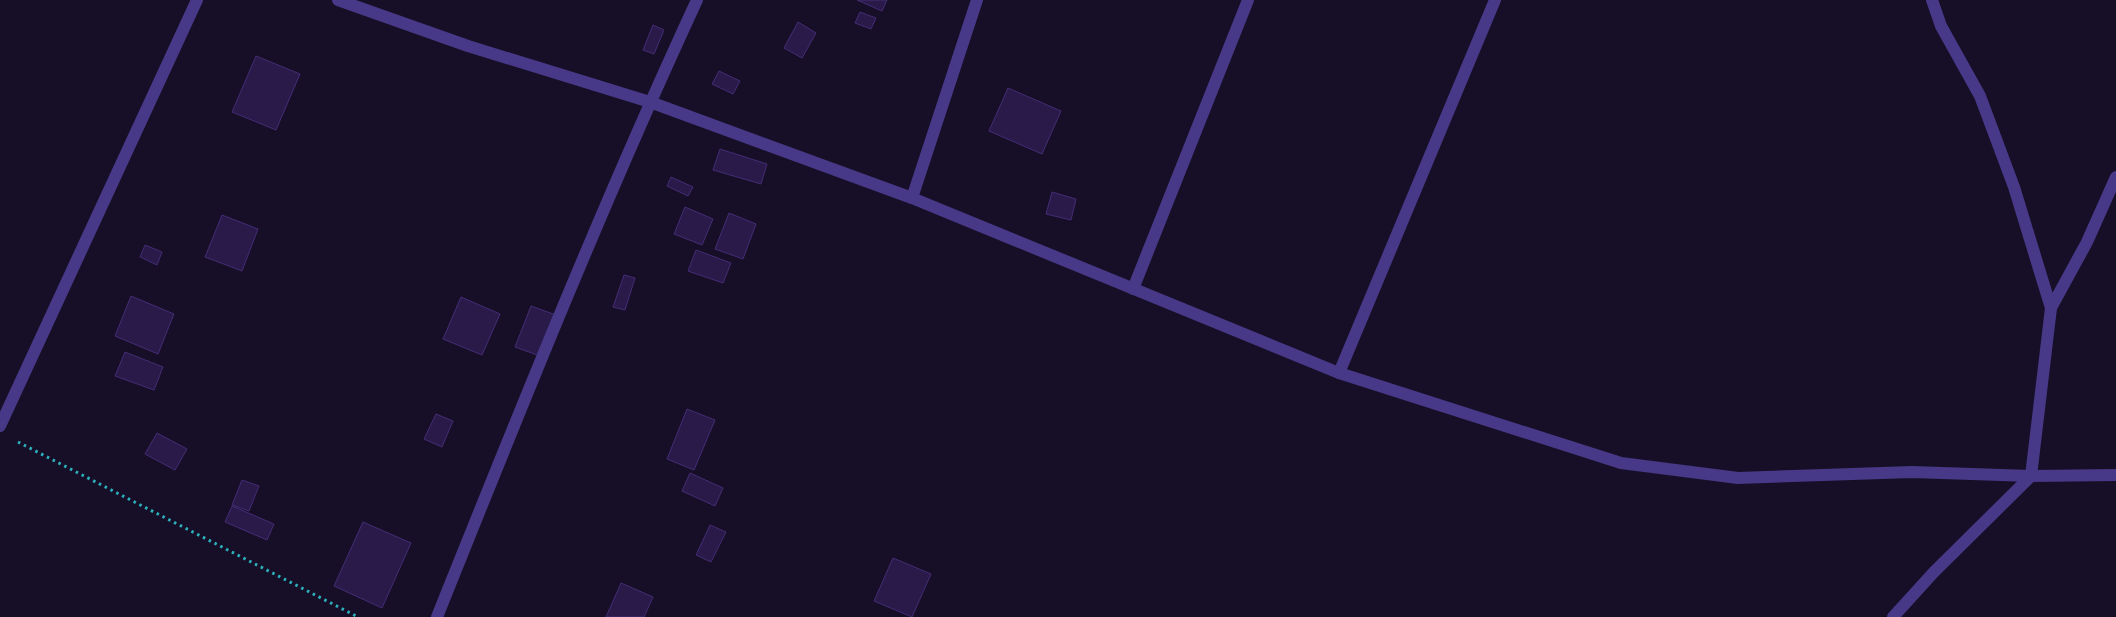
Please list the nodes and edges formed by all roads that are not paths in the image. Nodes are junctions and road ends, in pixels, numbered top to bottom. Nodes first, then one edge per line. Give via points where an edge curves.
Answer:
1 (197, 0) edge
2 (338, 0) edge
3 (697, 0) edge
4 (977, 0) edge
5 (1248, 0) edge
6 (1495, 0) edge
7 (1932, 0) edge
8 (650, 102) junction
9 (2116, 177) edge
10 (912, 198) junction
11 (1133, 289) junction
12 (2051, 308) junction
13 (1339, 372) junction
14 (0, 426) edge
15 (2116, 475) edge
16 (2031, 476) junction
17 (437, 617) edge
18 (1893, 617) edge

1 - 14 street
2 - 8 street via 468,46
3 - 8 street
4 - 10 street
5 - 11 street
6 - 13 street
7 - 12 street via 1941,26 1980,96 2014,187
8 - 10 street
8 - 17 street via 548,339
9 - 12 street via 2087,242
10 - 11 street
11 - 13 street
12 - 16 street
13 - 16 street via 1621,463 1738,478 1912,472
15 - 16 street
16 - 18 street

